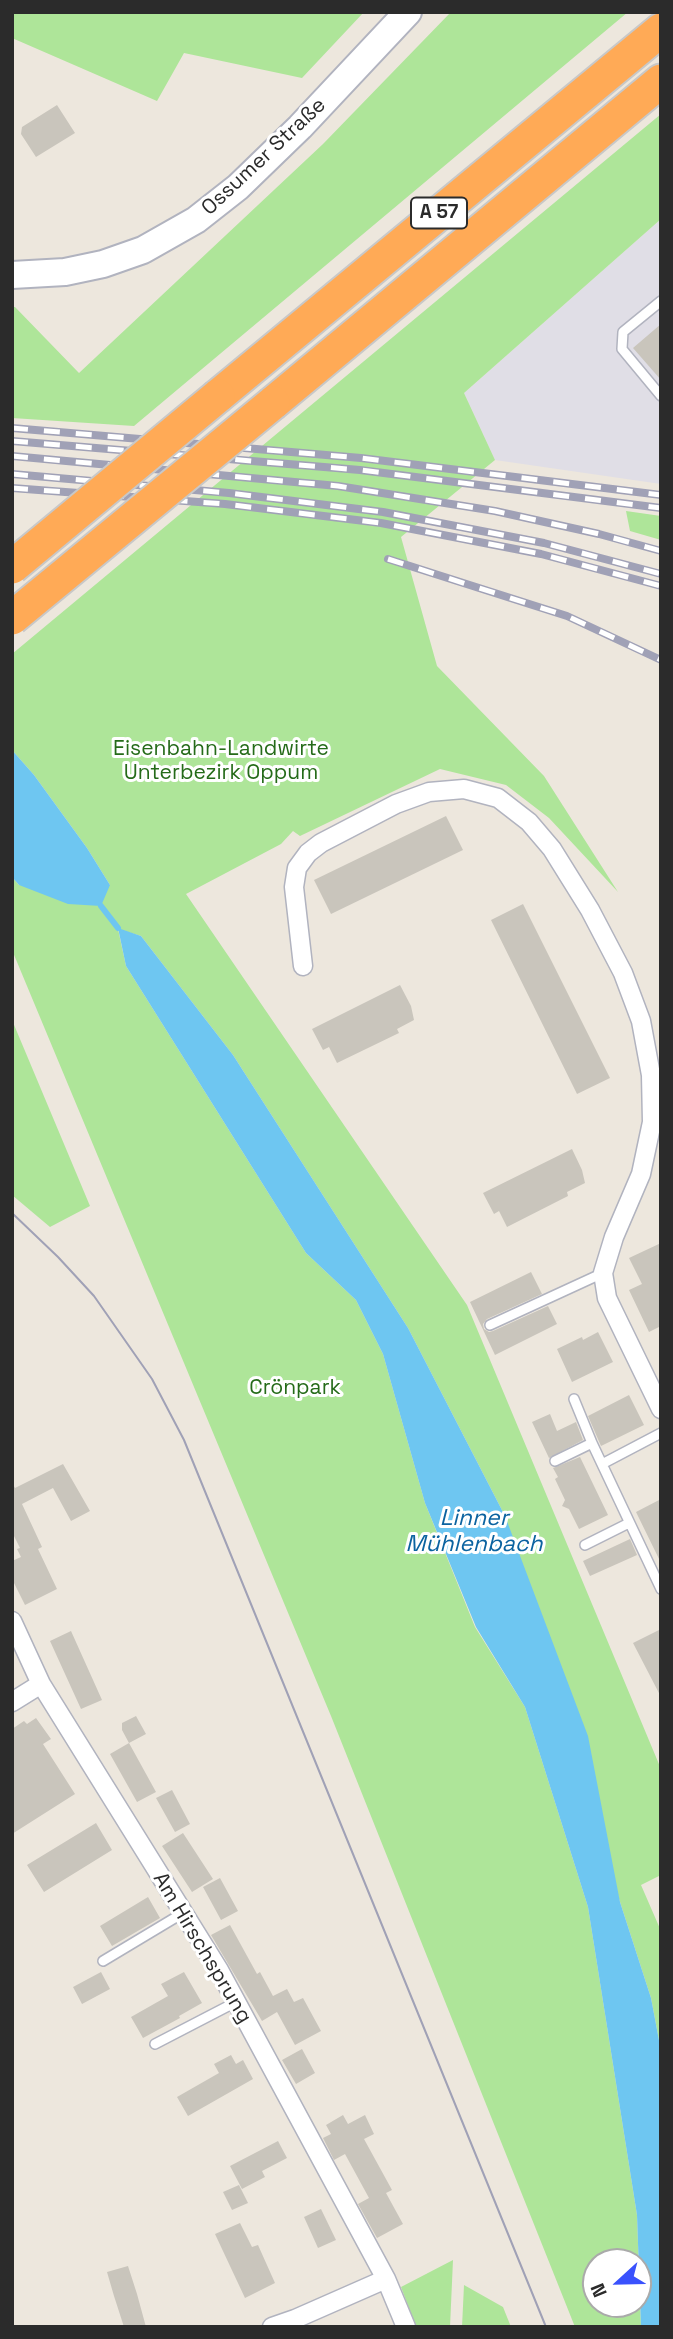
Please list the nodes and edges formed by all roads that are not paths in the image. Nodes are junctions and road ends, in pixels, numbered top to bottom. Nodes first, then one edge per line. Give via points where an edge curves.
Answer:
1 (408, 12) edge
2 (661, 30) edge
3 (661, 81) edge
4 (12, 275) edge
5 (661, 301) edge
6 (661, 396) edge
7 (12, 566) edge
8 (12, 618) edge
9 (303, 966) dead end
10 (603, 1272) junction
11 (490, 1325) dead end
12 (574, 1399) dead end
13 (661, 1409) edge
14 (661, 1433) edge
15 (592, 1443) junction
16 (555, 1461) dead end
17 (602, 1464) junction
18 (629, 1523) junction
19 (585, 1545) dead end
20 (661, 1589) edge
21 (13, 1627) edge
22 (41, 1684) junction
23 (12, 1702) edge
24 (183, 1913) junction
25 (103, 1961) dead end
26 (236, 2002) junction
27 (155, 2044) dead end
28 (386, 2279) junction
29 (272, 2327) edge
30 (406, 2327) edge

1 - 4 main road, Ossumer Straße via 300,127 196,220 143,250 103,264
2 - 7 highway, A 57, bridge
3 - 8 highway, A 57, bridge
5 - 6 lane via 623,332 622,349
9 - 10 street via 294,887 297,868 321,843 429,792 464,789 498,798 529,822 552,849 590,910 623,973 641,1021 651,1075 652,1122 641,1174
10 - 11 lane
10 - 13 street via 607,1298
12 - 15 lane
14 - 17 lane
15 - 16 lane
15 - 17 lane
17 - 18 lane
18 - 19 lane
18 - 20 lane
21 - 22 street, Am Hirschsprung
22 - 23 street
22 - 24 street, Am Hirschsprung
24 - 25 lane
24 - 26 street, Am Hirschsprung
26 - 27 lane
26 - 28 street, Am Hirschsprung
28 - 29 street
28 - 30 street, Am Hirschsprung

